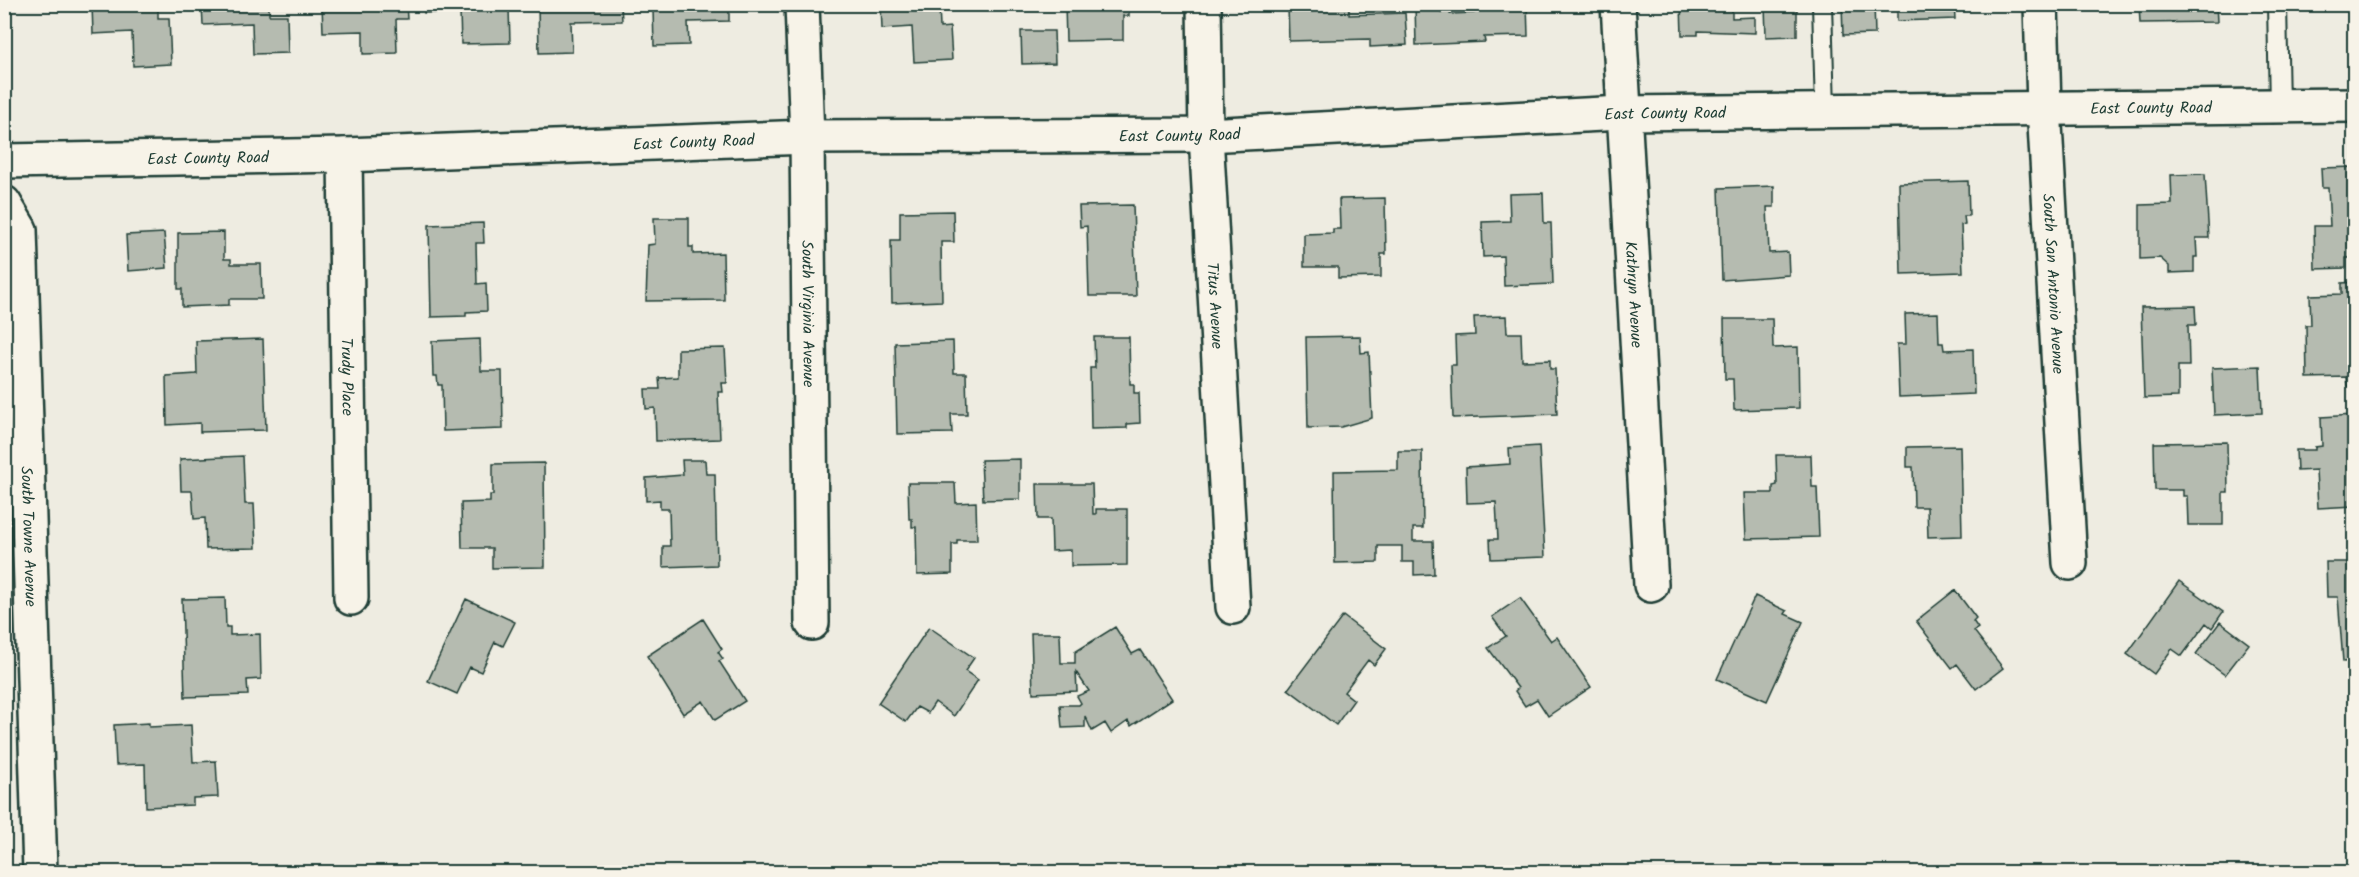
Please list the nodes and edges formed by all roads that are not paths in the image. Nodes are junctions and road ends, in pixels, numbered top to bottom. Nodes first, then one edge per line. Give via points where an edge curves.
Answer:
1 (802, 4) edge
2 (1204, 4) edge
3 (1618, 4) edge
4 (1822, 4) edge
5 (2041, 4) edge
6 (2277, 4) edge
7 (2355, 105) edge
8 (2279, 106) junction
9 (2044, 107) junction
10 (1825, 110) junction
11 (1622, 113) junction
12 (1206, 135) junction
13 (807, 137) junction
14 (345, 155) junction
15 (4, 161) edge
16 (4, 203) edge
17 (2070, 563) dead end
18 (1651, 585) dead end
19 (351, 598) dead end
20 (1233, 607) dead end
21 (812, 623) dead end
22 (40, 873) edge

1 - 13 street, South Virginia Avenue
2 - 12 street, Titus Avenue
3 - 11 street, Kathryn Avenue
4 - 10 lane
5 - 9 street, South San Antonio Avenue
6 - 8 lane
7 - 8 street, East County Road
8 - 9 street, East County Road
9 - 10 street, East County Road
9 - 17 street, South San Antonio Avenue
10 - 11 street, East County Road
11 - 12 street, East County Road
11 - 18 street, Kathryn Avenue
12 - 13 street, East County Road
12 - 20 street, Titus Avenue
13 - 14 street, East County Road
13 - 21 street, South Virginia Avenue
14 - 15 street, East County Road
14 - 19 street, Trudy Place
16 - 22 street, South Towne Avenue via 20,230

